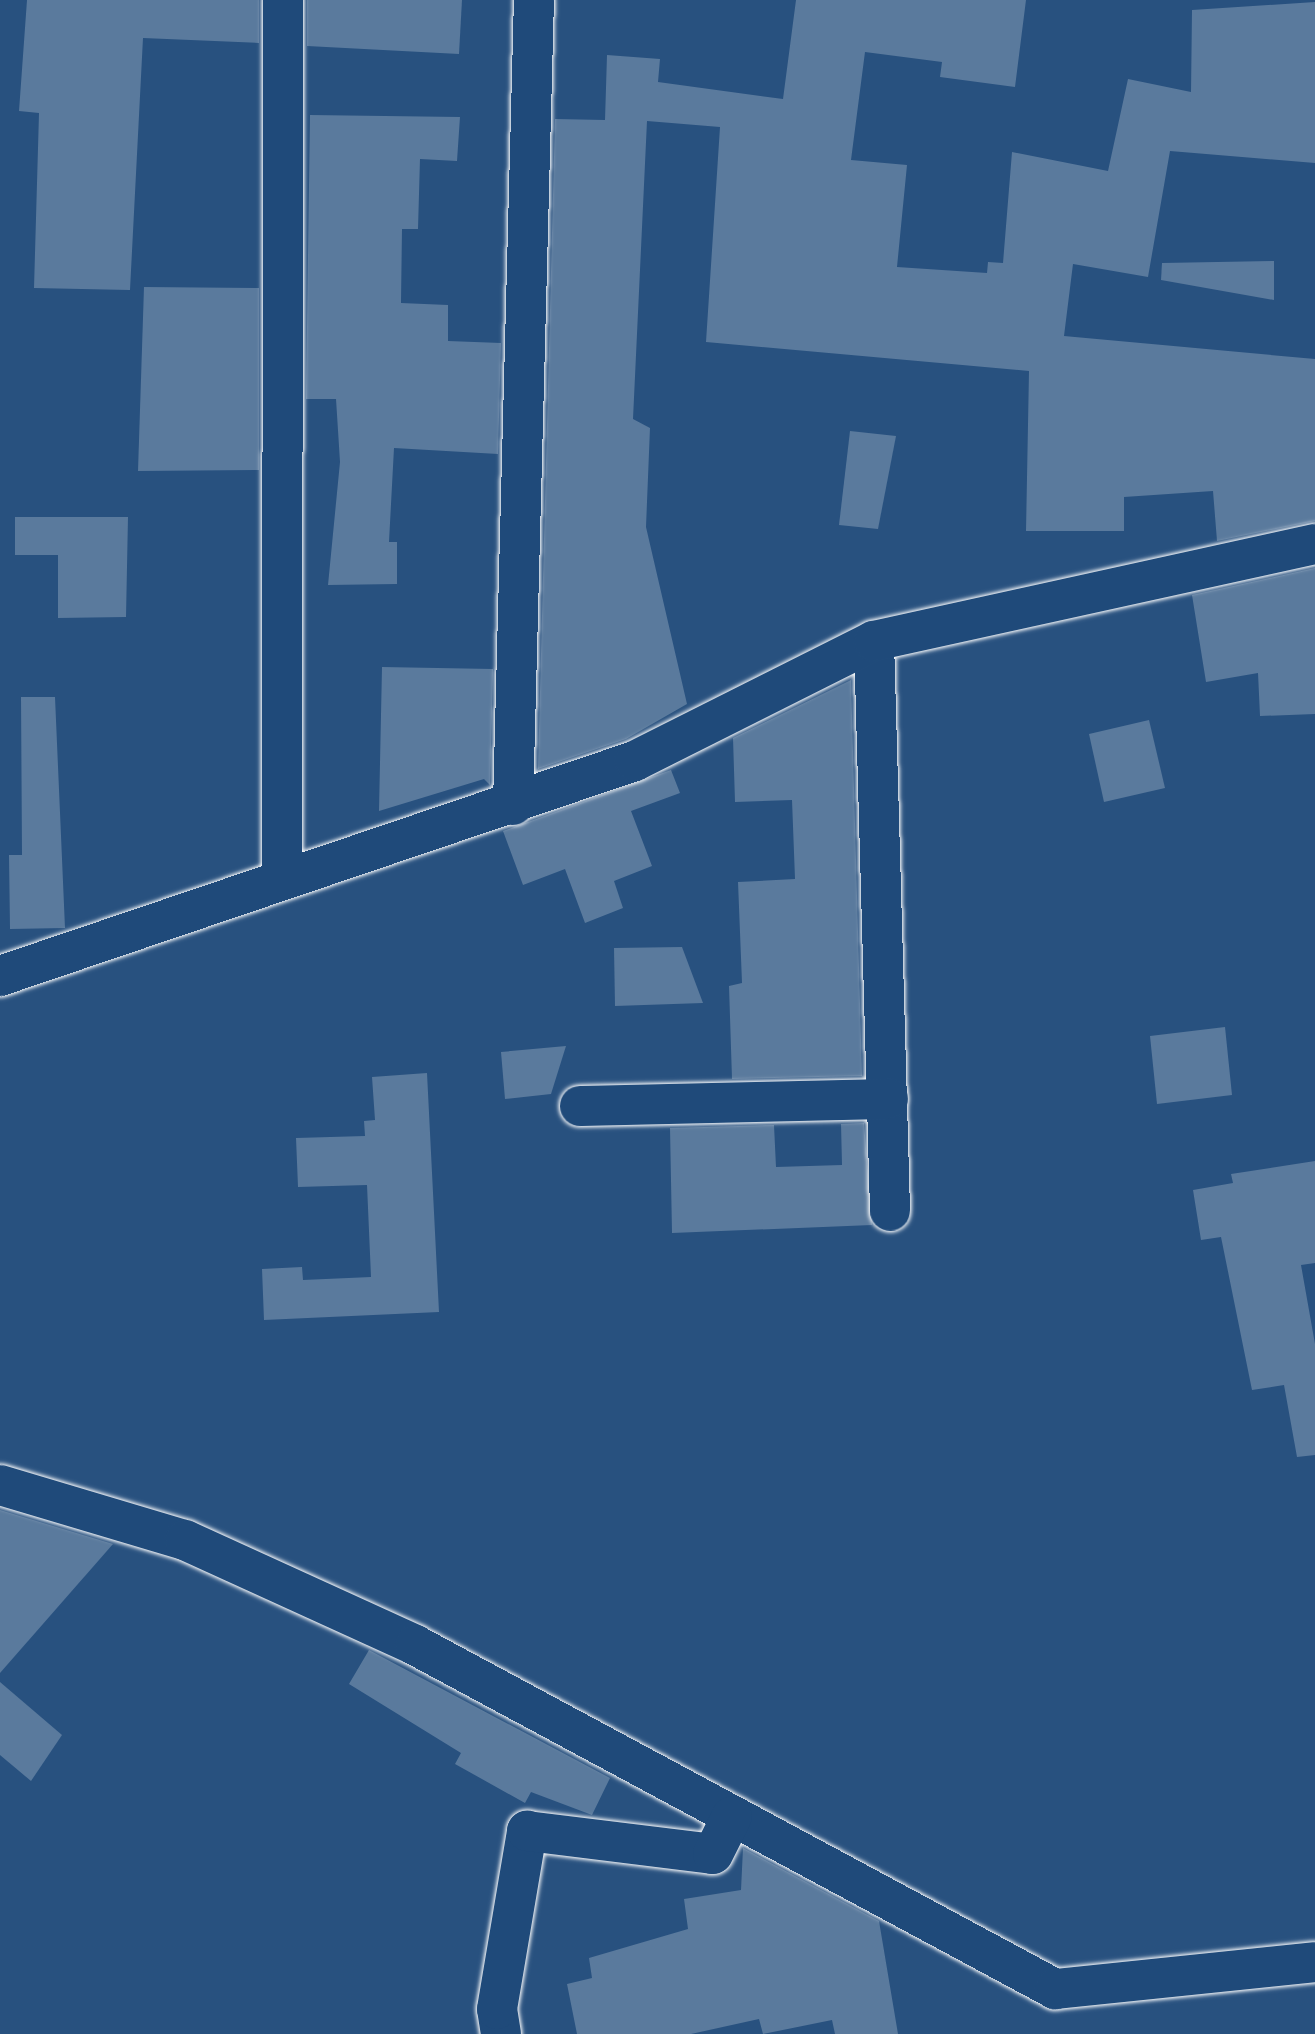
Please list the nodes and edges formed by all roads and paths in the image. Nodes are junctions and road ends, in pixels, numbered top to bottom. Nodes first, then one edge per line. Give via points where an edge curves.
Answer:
1 (283, 0) edge
2 (534, 0) edge
3 (1315, 544) edge
4 (874, 641) junction
5 (514, 804) junction
6 (282, 878) junction
7 (0, 976) edge
8 (888, 1099) junction
9 (580, 1106) dead end
10 (890, 1211) dead end
11 (0, 1485) edge
12 (732, 1816) junction
13 (1315, 1962) edge
14 (501, 2034) edge

1 - 6 street
2 - 5 street
3 - 4 street
4 - 5 street via 636,760
4 - 8 street
5 - 6 street
6 - 7 street
8 - 9 street
8 - 10 street
11 - 12 street via 184,1540 415,1646
12 - 13 street via 1056,1989
12 - 14 street via 714,1854 527,1831 497,2009

